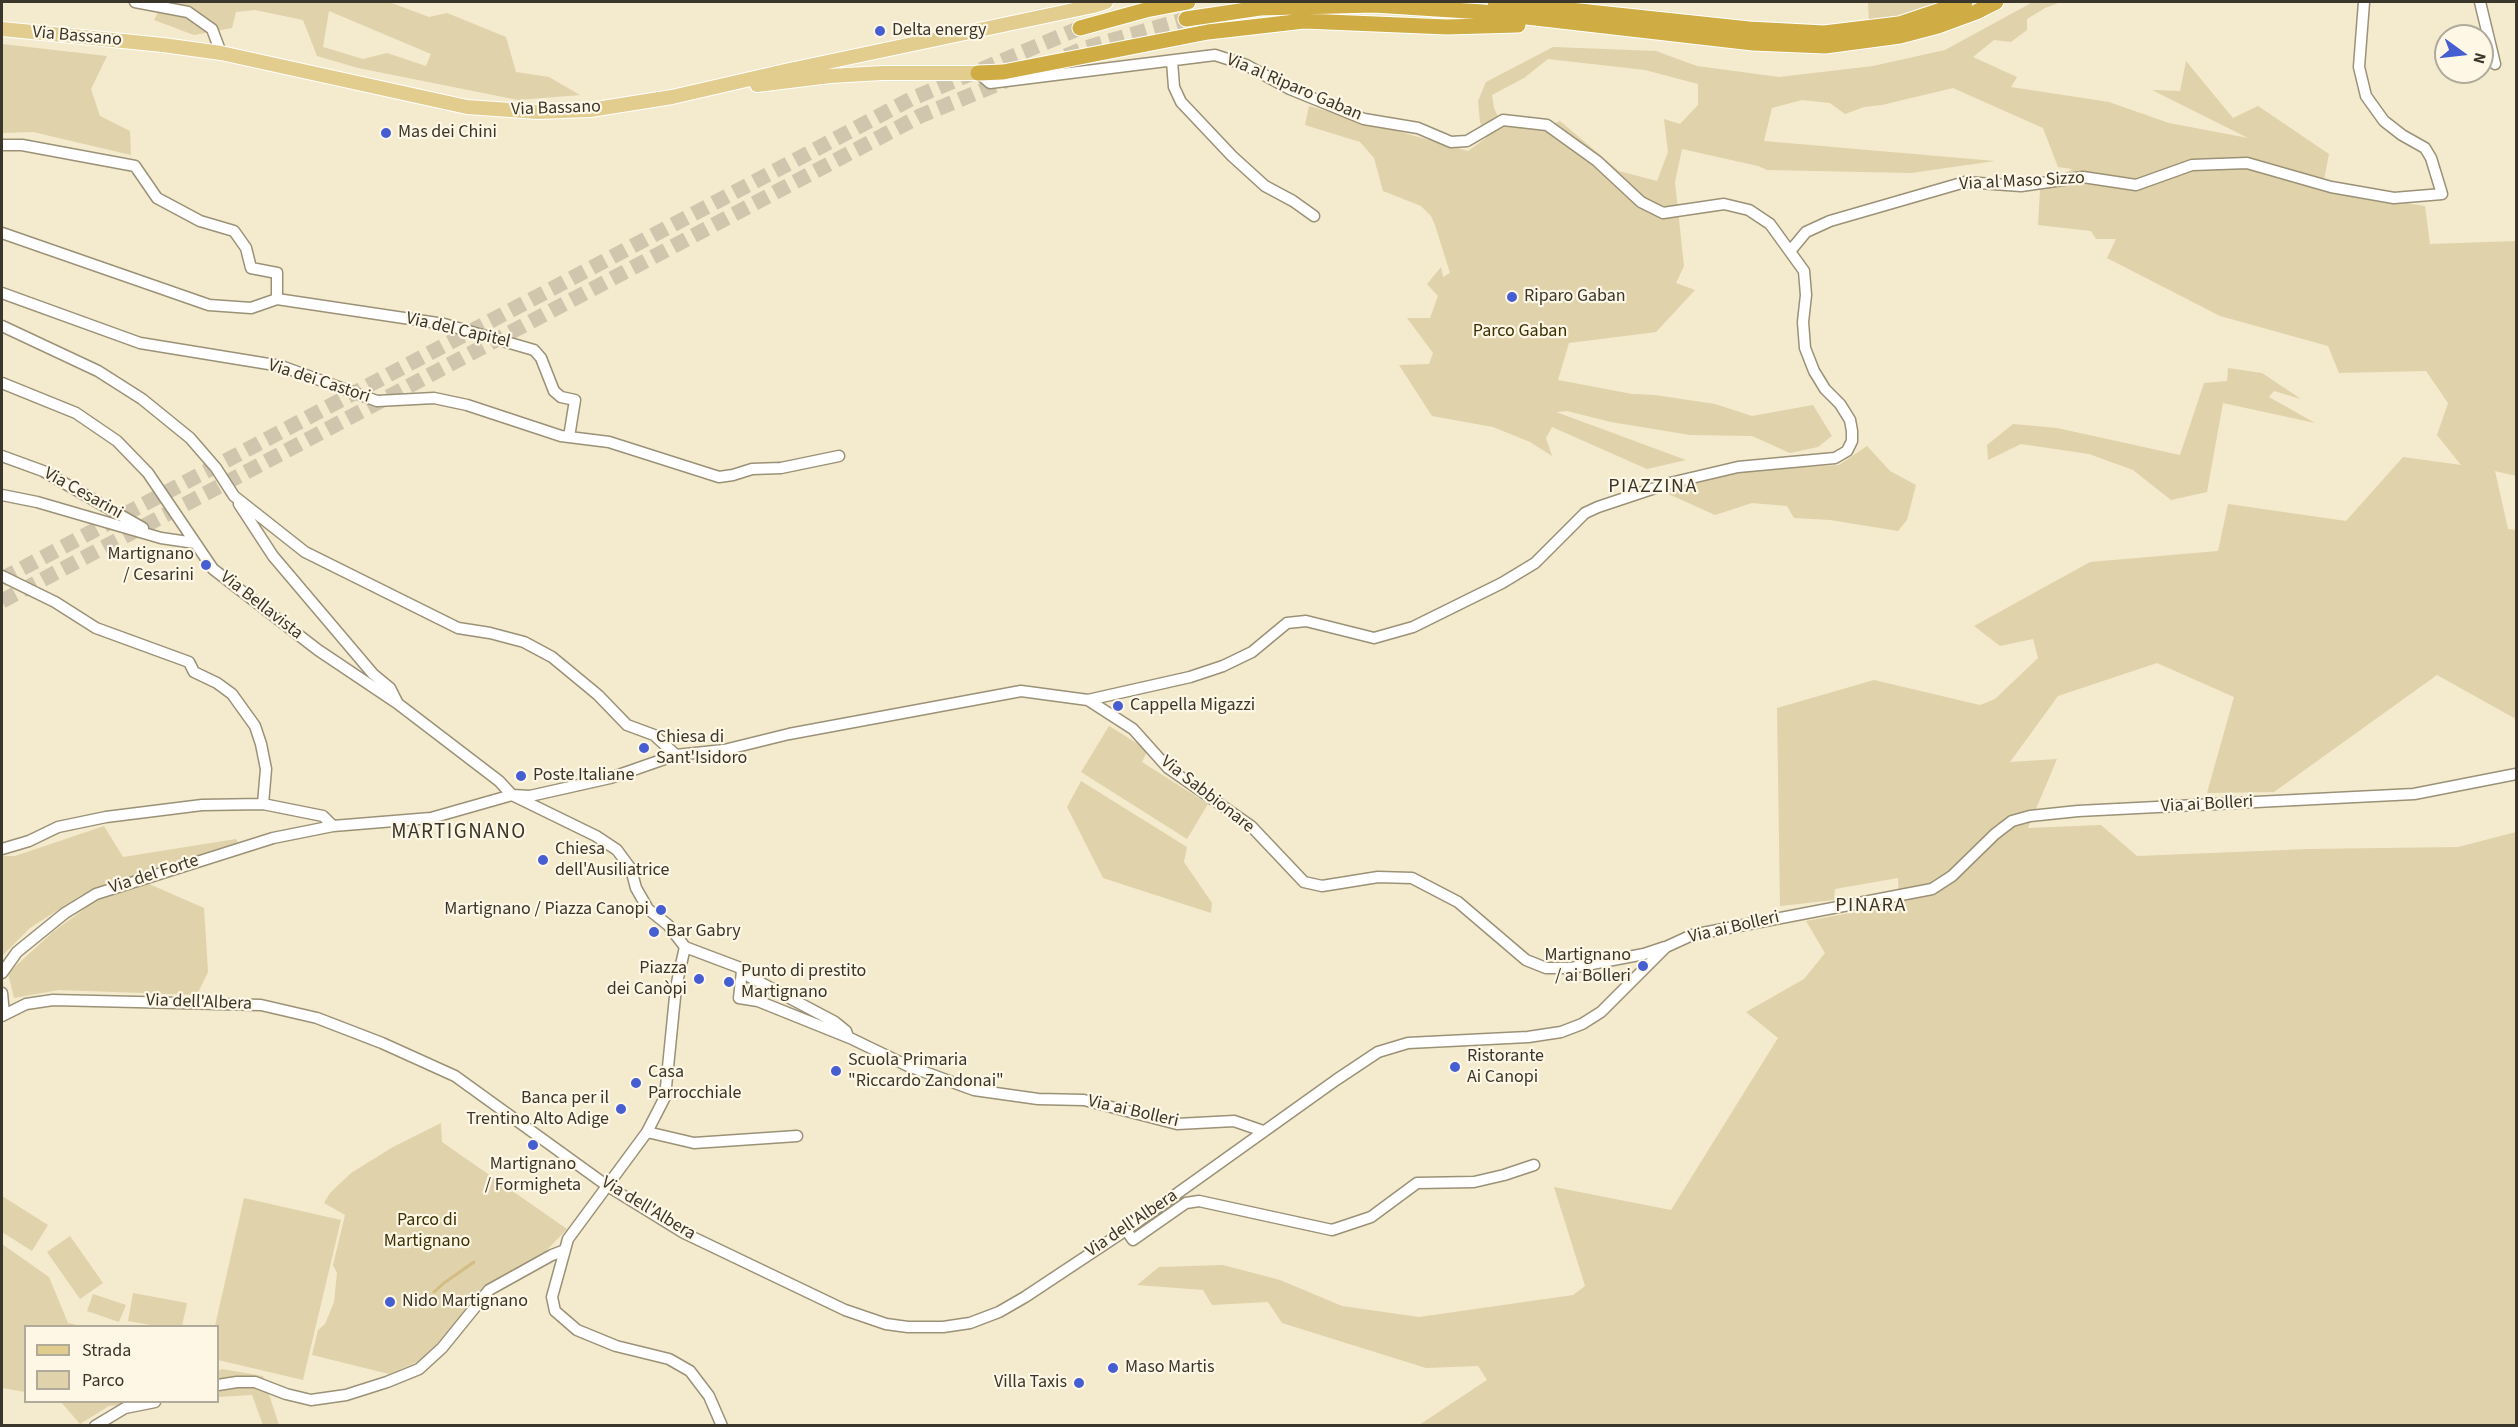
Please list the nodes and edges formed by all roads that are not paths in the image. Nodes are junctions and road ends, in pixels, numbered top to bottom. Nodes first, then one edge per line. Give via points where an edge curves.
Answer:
1 (135, 2) edge
2 (1106, 2) edge
3 (1188, 2) edge
4 (1495, 2) edge
5 (1965, 2) edge
6 (1996, 2) edge
7 (2364, 2) edge
8 (2480, 2) edge
9 (1186, 19) tunnel mouth
10 (1578, 23) junction
11 (1080, 28) tunnel mouth
12 (2, 29) edge
13 (221, 53) junction
14 (1172, 61) junction
15 (2495, 64) dead end
16 (978, 73) junction
17 (672, 97) junction
18 (2, 145) edge
19 (1314, 216) dead end
20 (2, 232) edge
21 (1791, 250) junction
22 (2, 293) edge
23 (277, 298) junction
24 (2, 326) edge
25 (2, 382) edge
26 (569, 437) junction
27 (2, 456) edge
28 (839, 456) dead end
29 (2, 495) edge
30 (234, 496) junction
31 (161, 538) junction
32 (195, 543) junction
33 (2, 576) edge
34 (1088, 700) junction
35 (397, 703) junction
36 (676, 755) junction
37 (2517, 774) edge
38 (512, 795) junction
39 (263, 804) junction
40 (333, 826) junction
41 (2, 849) edge
42 (685, 947) junction
43 (1666, 947) junction
44 (742, 971) junction
45 (2, 973) edge
46 (2, 993) edge
47 (3, 1015) edge
48 (848, 1037) junction
49 (1263, 1131) junction
50 (647, 1132) junction
51 (797, 1136) dead end
52 (1534, 1165) dead end
53 (606, 1185) junction
54 (1126, 1230) junction
55 (565, 1250) junction
56 (219, 1385) edge
57 (146, 1403) edge
58 (95, 1425) edge
59 (722, 1425) edge

1 - 13 street via 188,12 212,29
2 - 17 main road, Via Bassano
3 - 11 highway
4 - 5 highway via 1749,29 1824,33 1899,24
6 - 10 highway via 1938,26 1900,36 1825,46 1753,43
7 - 21 street, Via al Maso Sizzo via 2360,67 2366,96 2384,121 2425,148 2442,194 2394,198 2331,187 2247,163 2192,165 2136,184 2083,177 2021,186 1965,182 1830,221 1806,232
8 - 15 street
9 - 10 highway via 1260,8 1352,5 1483,12
10 - 16 highway via 1447,27 1304,21 1208,32 1003,72
12 - 13 main road, Via Bassano
13 - 17 main road, Via Bassano via 491,109 590,110
14 - 16 street, Via al Riparo Gaban via 990,83
14 - 19 street via 1174,87 1181,102 1265,186
14 - 21 street, Via al Riparo Gaban via 1215,55 1364,118 1418,128 1451,142 1467,141 1503,120 1547,125 1597,161 1641,202 1663,213 1724,204 1749,210 1770,224
16 - 17 main road via 830,76
18 - 23 street via 22,145 135,166 157,198 200,221 234,231 246,248 251,268 276,273
20 - 23 street, Via del Capitel via 209,305 251,308
21 - 34 street, Via al Riparo Gaban via 1804,271 1805,348 1825,389 1850,420 1852,441 1847,451 1834,458 1738,466 1598,507 1585,513 1535,563 1413,627 1374,638 1306,621 1287,623 1252,652 1223,666
22 - 26 street, Via dei Castori via 140,343 281,366 377,401 434,398 467,405
23 - 26 street, Via del Capitel via 444,324 534,350 554,391 575,400
24 - 30 street via 98,371 142,399 190,438
25 - 32 street, Via Bellavista via 76,413 117,441 148,473
26 - 28 street, Via dei Castori via 609,442 719,477
27 - 31 street, Via Cesarini via 43,471
29 - 31 street, Via Cesarini
30 - 35 street via 273,556 373,674 390,688
30 - 36 street via 305,552 350,575 458,628 524,642 552,657 627,725 654,735
31 - 32 street, Via Cesarini
32 - 35 street, Via Bellavista via 213,569 318,650
33 - 39 street via 96,628 189,662 194,672 232,694 255,726 261,744 266,769
34 - 36 street, Via Sabbionare via 1021,691 789,734 724,750
34 - 43 street, Via Sabbionare via 1133,729 1168,768 1251,826 1304,882 1322,886 1378,877 1412,878 1458,902 1526,960 1546,968 1571,968
35 - 38 street, Via Bellavista
36 - 38 street, Via Sabbionare via 610,778 530,796
37 - 43 street, Via ai Bolleri via 2414,794 2030,816 2012,821 1952,876 1932,889 1692,935
38 - 40 street, Via del Forte via 431,818
38 - 42 street, Via Bellavista via 617,850 631,869 648,909 668,925
39 - 40 street, Via del Forte via 323,816
39 - 41 street, Via del Forte via 202,805 106,817 58,827
40 - 45 street, Via del Forte via 273,838 96,894 65,913 17,952
42 - 44 street
42 - 50 street via 674,1005 666,1097
43 - 49 street, Via ai Bolleri via 1601,1012 1582,1024 1528,1037 1408,1044 1378,1052
44 - 48 street via 835,1022
44 - 48 street via 738,998 758,1001
46 - 47 street
47 - 53 street, Via dell'Albera via 26,1004 53,1000 261,1005 317,1018 382,1042 455,1076
48 - 49 street, Via ai Bolleri via 908,1066 989,1094 1084,1100 1177,1125 1234,1121
49 - 54 street, Via dell'Albera
50 - 51 street via 694,1143
50 - 53 street
52 - 54 street via 1474,1182 1417,1183 1371,1217 1332,1230 1199,1201 1186,1203 1132,1240
53 - 54 street, Via dell'Albera via 684,1233 845,1310 908,1327 970,1323 999,1312
53 - 55 street via 575,1228
55 - 56 street via 489,1290 442,1348 419,1369 387,1382 346,1395 311,1400 255,1382
55 - 59 street via 552,1297 555,1311 577,1330 594,1338 669,1359 690,1371 709,1396
57 - 58 street via 125,1408

